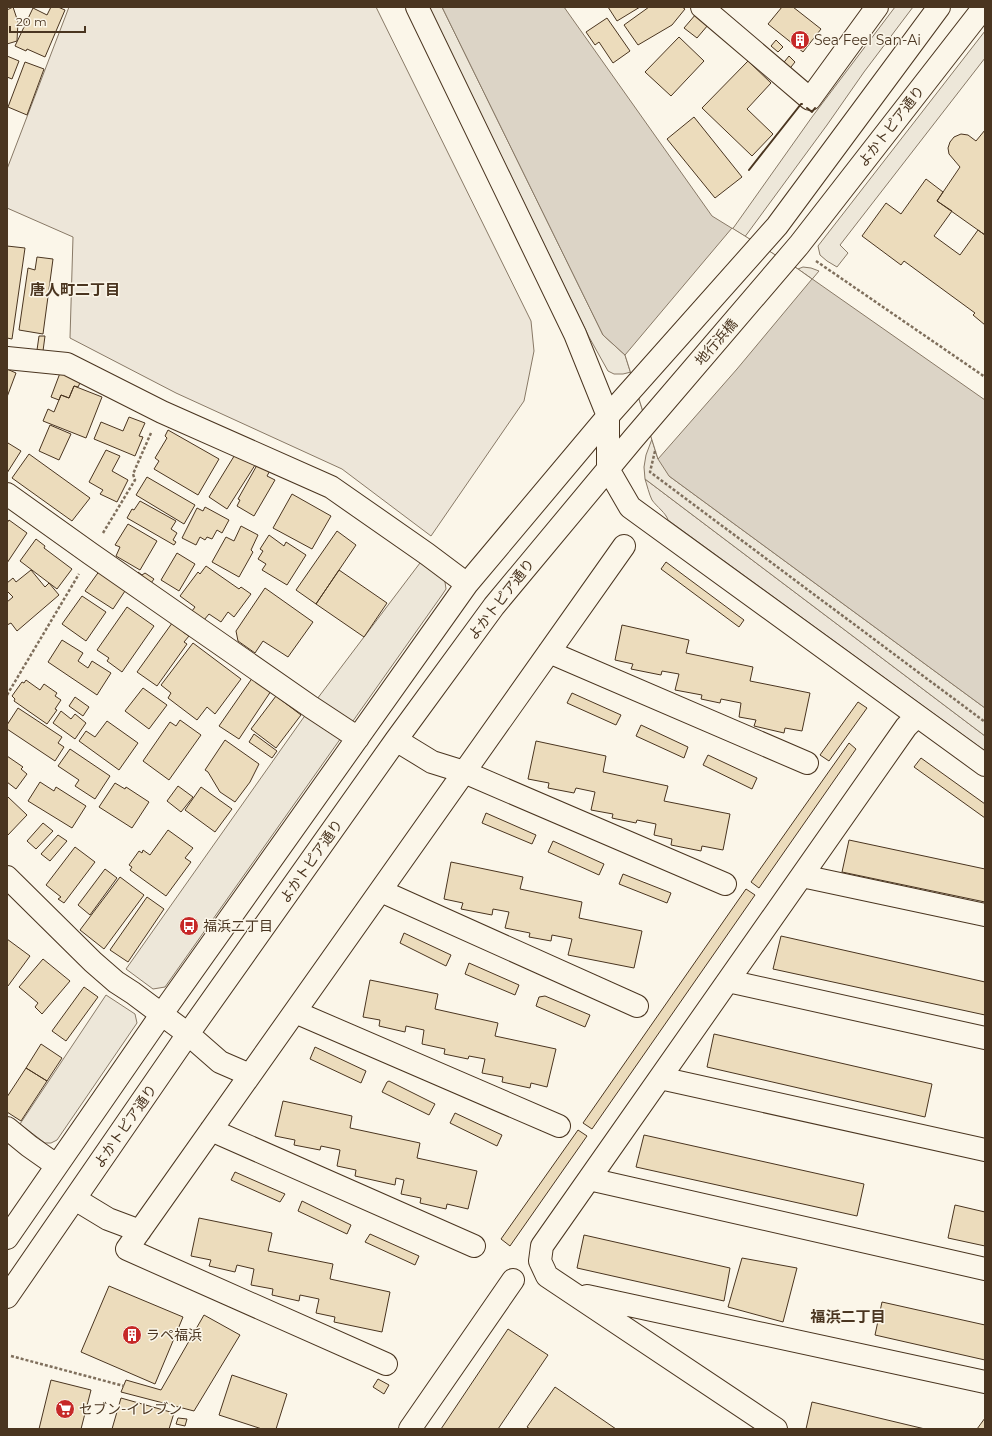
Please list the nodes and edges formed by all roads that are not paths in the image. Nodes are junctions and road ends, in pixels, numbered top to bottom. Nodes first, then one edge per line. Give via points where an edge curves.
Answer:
1 (417, 7) edge
2 (702, 7) edge
3 (876, 7) edge
4 (939, 7) edge
5 (984, 7) edge
6 (799, 245) joint
7 (7, 358) edge
8 (608, 416) junction
9 (633, 439) joint
10 (608, 469) junction
11 (7, 494) edge
12 (624, 546) dead end
13 (467, 584) junction
14 (549, 652) junction
15 (917, 716) junction
16 (358, 738) junction
17 (396, 740) junction
18 (807, 763) dead end
19 (985, 765) edge
20 (464, 772) junction
21 (802, 876) junction
22 (7, 877) edge
23 (725, 884) dead end
24 (380, 891) junction
25 (985, 915) edge
26 (728, 981) junction
27 (637, 1006) dead end
28 (295, 1012) junction
29 (161, 1015) junction
30 (188, 1034) junction
31 (985, 1038) edge
32 (250, 1075) junction
33 (660, 1078) junction
34 (559, 1126) dead end
35 (7, 1128) edge
36 (211, 1130) junction
37 (985, 1150) edge
38 (56, 1165) junction
39 (589, 1179) junction
40 (75, 1199) junction
41 (140, 1231) junction
42 (7, 1238) edge
43 (474, 1246) dead end
44 (985, 1269) edge
45 (513, 1280) dead end
46 (575, 1294) junction
47 (7, 1297) edge
48 (386, 1364) dead end
49 (985, 1382) edge
50 (410, 1429) edge
51 (776, 1429) edge

1 - 8 street via 575,334
2 - 3 street via 810,99
4 - 8 street via 777,226
5 - 6 street, よかトピア通り
6 - 9 street, 地行浜橋
7 - 13 street via 67,364 162,412 331,487
8 - 10 street
8 - 13 street
9 - 10 street, よかトピア通り
10 - 15 street via 630,508
10 - 17 street, よかトピア通り via 494,606
11 - 16 street
12 - 14 street
13 - 16 street
14 - 18 street
14 - 20 street
15 - 19 street
15 - 21 street via 906,727
16 - 29 street
17 - 20 street via 432,762
17 - 30 street, よかトピア通り
20 - 23 street
20 - 24 street
21 - 25 street
21 - 26 street
22 - 29 street via 93,962
24 - 27 street
24 - 28 street
26 - 31 street
26 - 33 street
28 - 32 street
28 - 34 street
29 - 30 street
29 - 38 street
30 - 32 street via 220,1062
30 - 40 street, よかトピア通り
32 - 36 street
33 - 37 street
33 - 39 street
35 - 38 street
36 - 41 street
36 - 43 street
38 - 42 street
39 - 44 street
39 - 46 street via 542,1246 540,1260 547,1276
40 - 41 street via 108,1219
40 - 47 street, よかトピア通り
41 - 48 street via 127,1249
45 - 50 street
46 - 49 street
46 - 51 street

